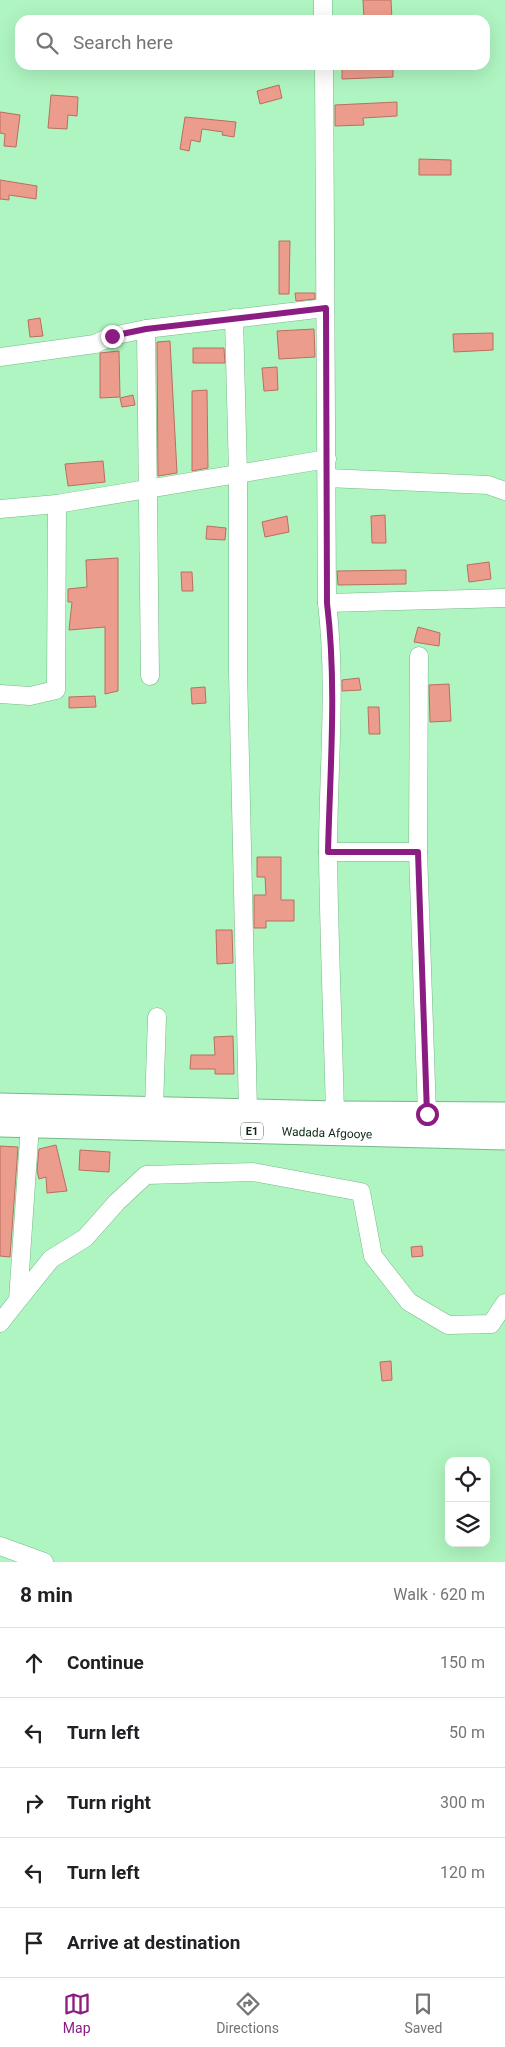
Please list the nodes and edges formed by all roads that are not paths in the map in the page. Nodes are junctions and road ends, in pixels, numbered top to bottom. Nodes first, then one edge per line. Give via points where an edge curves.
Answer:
1 (323, 0) edge
2 (323, 15) edge
3 (324, 70) edge
4 (326, 308) junction
5 (234, 318) junction
6 (146, 329) junction
7 (0, 357) edge
8 (327, 459) junction
9 (238, 474) junction
10 (327, 478) junction
11 (146, 489) junction
12 (505, 491) edge
13 (57, 504) junction
14 (0, 509) edge
15 (505, 598) edge
16 (327, 603) junction
17 (419, 656) dead end
18 (150, 676) dead end
19 (0, 694) edge
20 (328, 852) junction
21 (418, 852) junction
22 (157, 1017) dead end
23 (0, 1106) edge
24 (154, 1108) junction
25 (248, 1111) junction
26 (335, 1114) junction
27 (427, 1114) junction
28 (505, 1115) edge
29 (0, 1124) edge
30 (30, 1125) junction
31 (505, 1137) edge
32 (18, 1300) junction
33 (505, 1303) edge
34 (0, 1323) edge
35 (0, 1546) edge
36 (44, 1562) edge

1 - 2 street
3 - 4 street
4 - 5 street
4 - 8 street
5 - 6 street
5 - 9 street
6 - 7 street via 112,336 95,344
6 - 11 street
8 - 9 street
8 - 10 street
9 - 11 street
9 - 25 street via 238,672
10 - 12 street via 488,485
10 - 16 street
11 - 13 street
11 - 18 street
13 - 14 street
13 - 19 street via 56,690 30,696
15 - 16 street
16 - 20 street via 331,696
17 - 21 street
20 - 21 street
20 - 26 street
21 - 27 street
22 - 24 street
23 - 24 highway, Wadada Afgooye / E1
24 - 25 highway, Wadada Afgooye / E1
25 - 26 highway, Wadada Afgooye / E1
26 - 27 highway, Wadada Afgooye / E1
27 - 28 highway, Wadada Afgooye / E1
29 - 30 highway, Wadada Afgooye / E1
30 - 31 highway, Wadada Afgooye / E1
30 - 32 street
32 - 33 street via 51,1259 85,1238 146,1175 253,1172 361,1192 373,1256 409,1302 448,1325 491,1324
32 - 34 street
35 - 36 street

